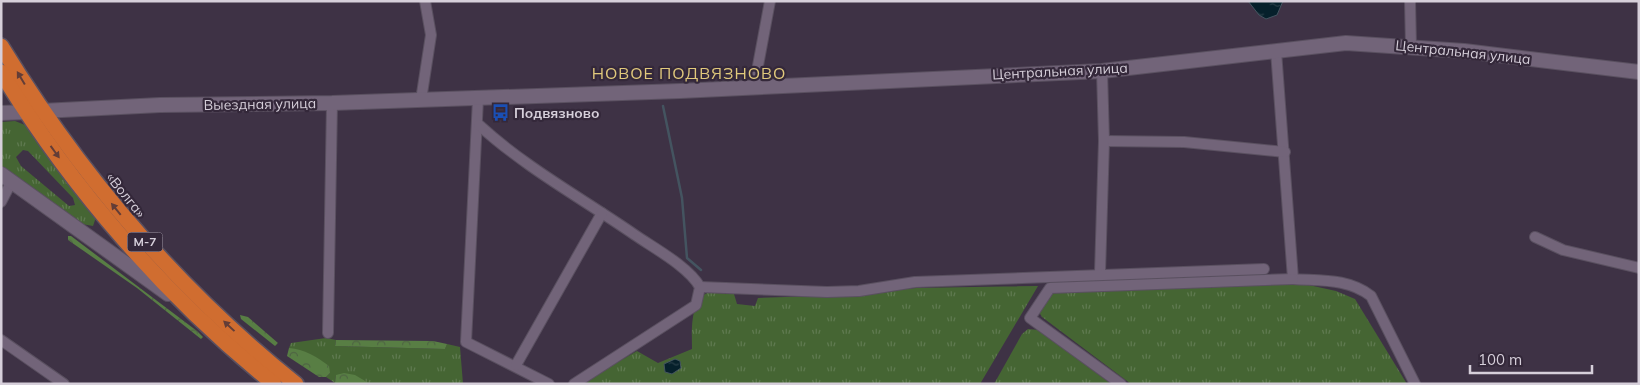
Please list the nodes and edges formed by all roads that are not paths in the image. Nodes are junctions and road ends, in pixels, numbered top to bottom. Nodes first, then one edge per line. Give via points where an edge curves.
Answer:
1 (425, 1) edge
2 (770, 1) edge
3 (1410, 1) edge
4 (1, 46) edge
5 (1411, 46) junction
6 (1276, 50) junction
7 (1102, 70) junction
8 (1, 72) edge
9 (1639, 72) edge
10 (754, 87) junction
11 (478, 99) junction
12 (422, 100) junction
13 (332, 103) junction
14 (34, 111) junction
15 (1, 114) edge
16 (479, 125) junction
17 (1104, 141) junction
18 (1284, 152) junction
19 (7, 178) edge
20 (1, 202) edge
21 (602, 213) junction
22 (1535, 236) dead end
23 (1639, 268) edge
24 (1264, 269) dead end
25 (1100, 273) junction
26 (1293, 279) junction
27 (700, 287) junction
28 (193, 312) junction
29 (328, 333) dead end
30 (1, 340) edge
31 (516, 365) junction
32 (64, 384) edge
33 (274, 384) edge
34 (296, 384) edge
35 (549, 384) edge
36 (574, 384) edge
37 (1121, 384) edge
38 (1415, 384) edge

1 - 12 street via 431,35
2 - 10 street
3 - 5 street
14 -> 4 highway, «Волга» / М-7
5 - 6 main road, Центральная улица via 1346,43
5 - 9 main road, Центральная улица
6 - 7 main road, Центральная улица
6 - 18 street
7 - 10 main road, Центральная улица
7 - 17 street
8 - 14 highway, «Волга» / М-7
10 - 11 main road, Центральная улица
11 - 12 main road, Выездная улица
11 - 16 street
12 - 13 main road, Выездная улица
13 - 14 main road, Выездная улица via 160,105
13 - 29 street
14 - 15 main road, Выездная улица
14 -> 28 highway, «Волга» / М-7 via 107,218
34 -> 14 highway, «Волга» / М-7 via 202,302 152,251
16 - 21 street via 504,148
16 - 31 street via 466,342
17 - 18 street via 1184,142
17 - 25 street
18 - 26 street
19 - 20 street
19 - 28 main road
21 - 27 street via 691,274
21 - 31 street
22 - 23 street via 1563,250
24 - 25 street
25 - 27 street via 914,282 835,292
26 - 37 street via 1050,288 1030,318
26 - 38 street via 1345,282 1370,296
27 - 36 street via 696,305
28 - 33 highway, «Волга» / М-7
30 - 32 street
31 - 35 street

